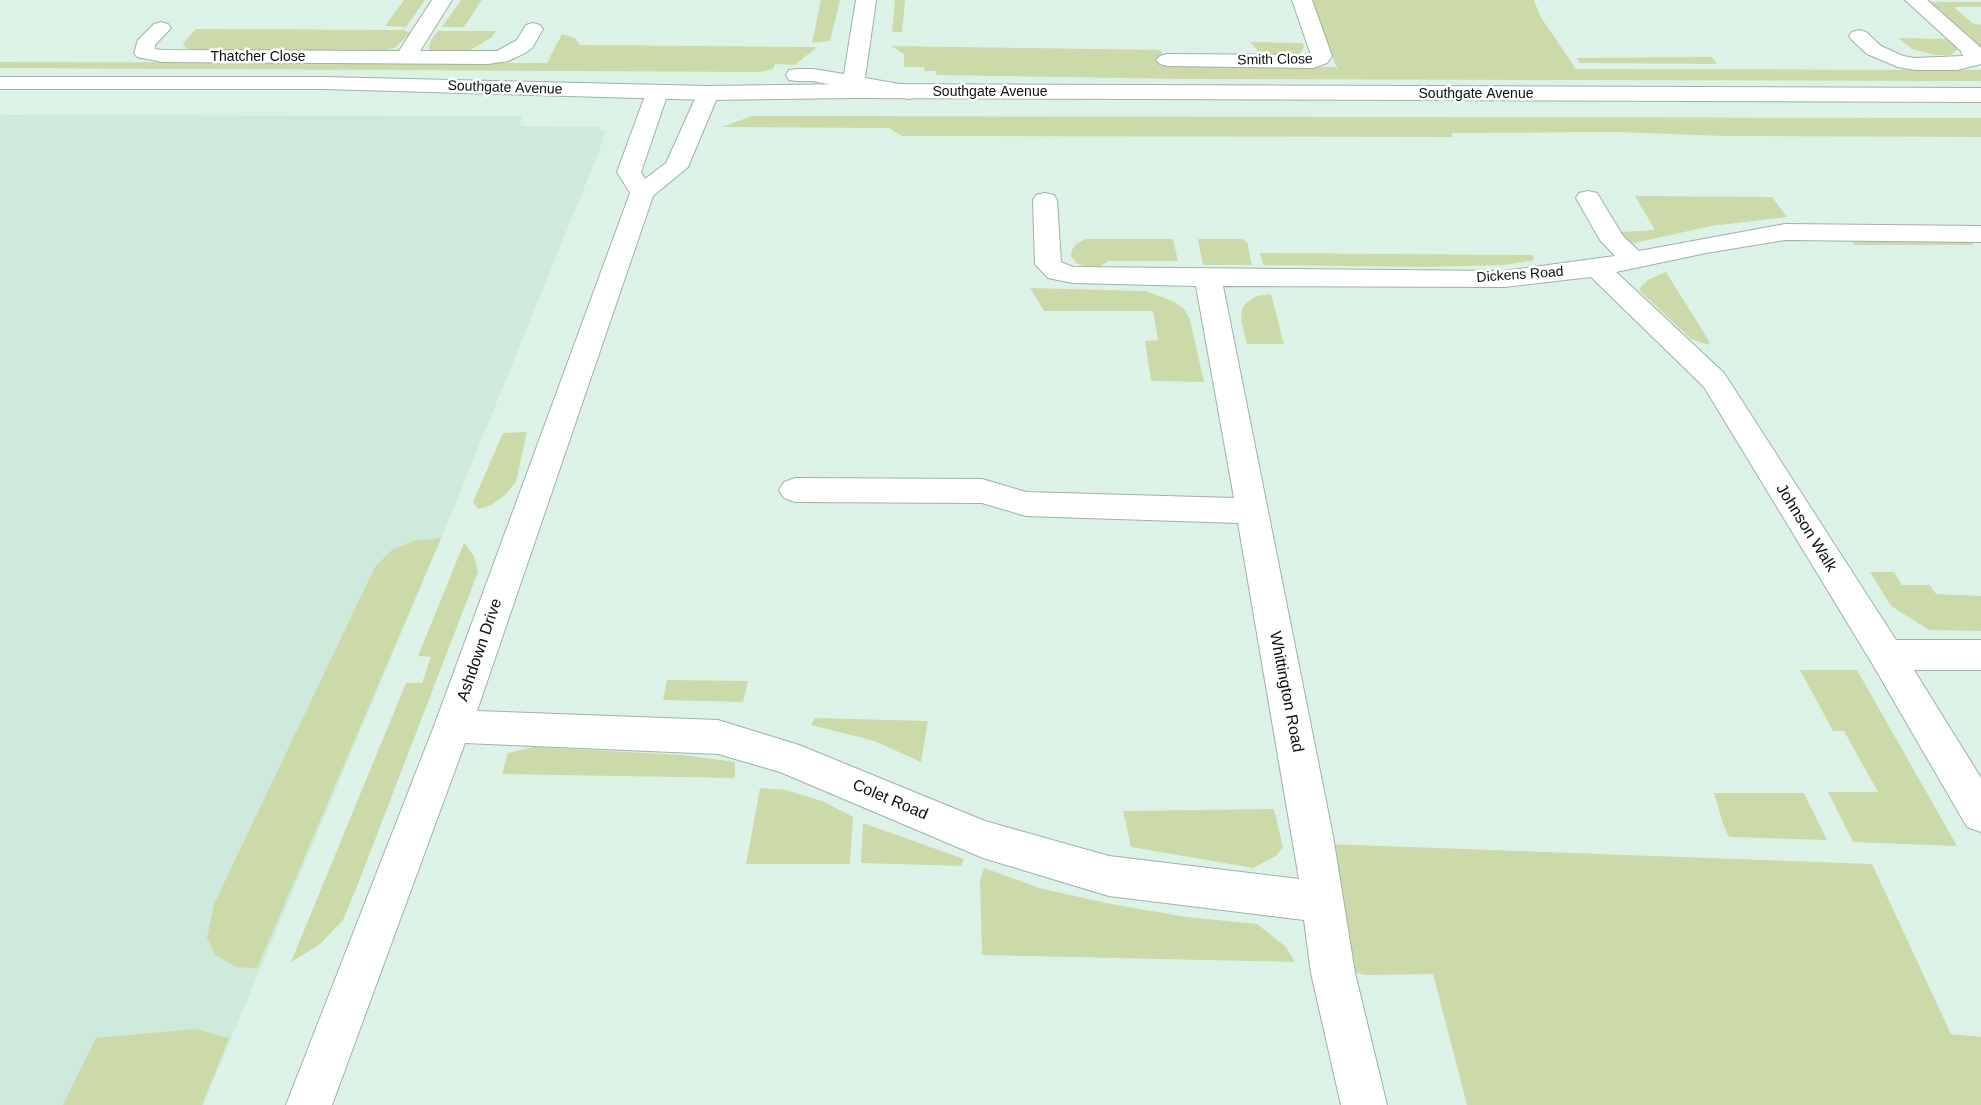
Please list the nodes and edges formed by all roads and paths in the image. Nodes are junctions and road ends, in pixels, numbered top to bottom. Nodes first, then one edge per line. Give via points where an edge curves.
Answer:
1 (442, 0) edge
2 (866, 0) edge
3 (1302, 0) edge
4 (1915, 0) edge
5 (161, 28) dead end
6 (533, 29) dead end
7 (1859, 36) dead end
8 (405, 58) junction
9 (1167, 60) dead end
10 (797, 75) dead end
11 (854, 80) junction
12 (0, 84) edge
13 (657, 93) junction
14 (708, 93) junction
15 (1981, 95) edge
16 (642, 192) junction
17 (1588, 198) dead end
18 (1045, 200) dead end
19 (1981, 234) edge
20 (1633, 260) junction
21 (1597, 268) junction
22 (1208, 278) junction
23 (795, 490) dead end
24 (1251, 511) junction
25 (1886, 655) junction
26 (1981, 655) edge
27 (453, 726) junction
28 (1981, 814) edge
29 (1324, 902) junction
30 (309, 1105) edge
31 (1364, 1105) edge

1 - 8 street
2 - 11 street
3 - 9 street, Smith Close via 1320,59
4 - 7 street via 1971,49 1974,59 1957,64 1898,61 1874,50
5 - 8 street, Thatcher Close via 145,44 144,53
6 - 8 street, Thatcher Close via 525,44 501,57
10 - 11 street
11 - 14 street, Southgate Avenue
11 - 15 street, Southgate Avenue via 909,92
12 - 13 street, Southgate Avenue via 336,83
13 - 14 street, Southgate Avenue
13 - 16 street via 629,172
14 - 16 street via 676,167
16 - 27 street, Ashdown Drive
17 - 20 street via 1613,240
18 - 22 street, Dickens Road via 1048,264 1057,272
19 - 20 street, Dickens Road via 1785,232
20 - 21 street, Dickens Road
21 - 22 street, Dickens Road via 1504,279
21 - 25 street, Johnson Walk via 1713,380
22 - 24 street, Whittington Road
23 - 24 street via 982,491 1026,504
24 - 29 street, Whittington Road
25 - 26 street
25 - 28 street, Johnson Walk
27 - 29 street, Colet Road via 718,737 786,757 983,838 1109,876
27 - 30 street, Ashdown Drive
29 - 31 street, Whittington Road via 1333,973

